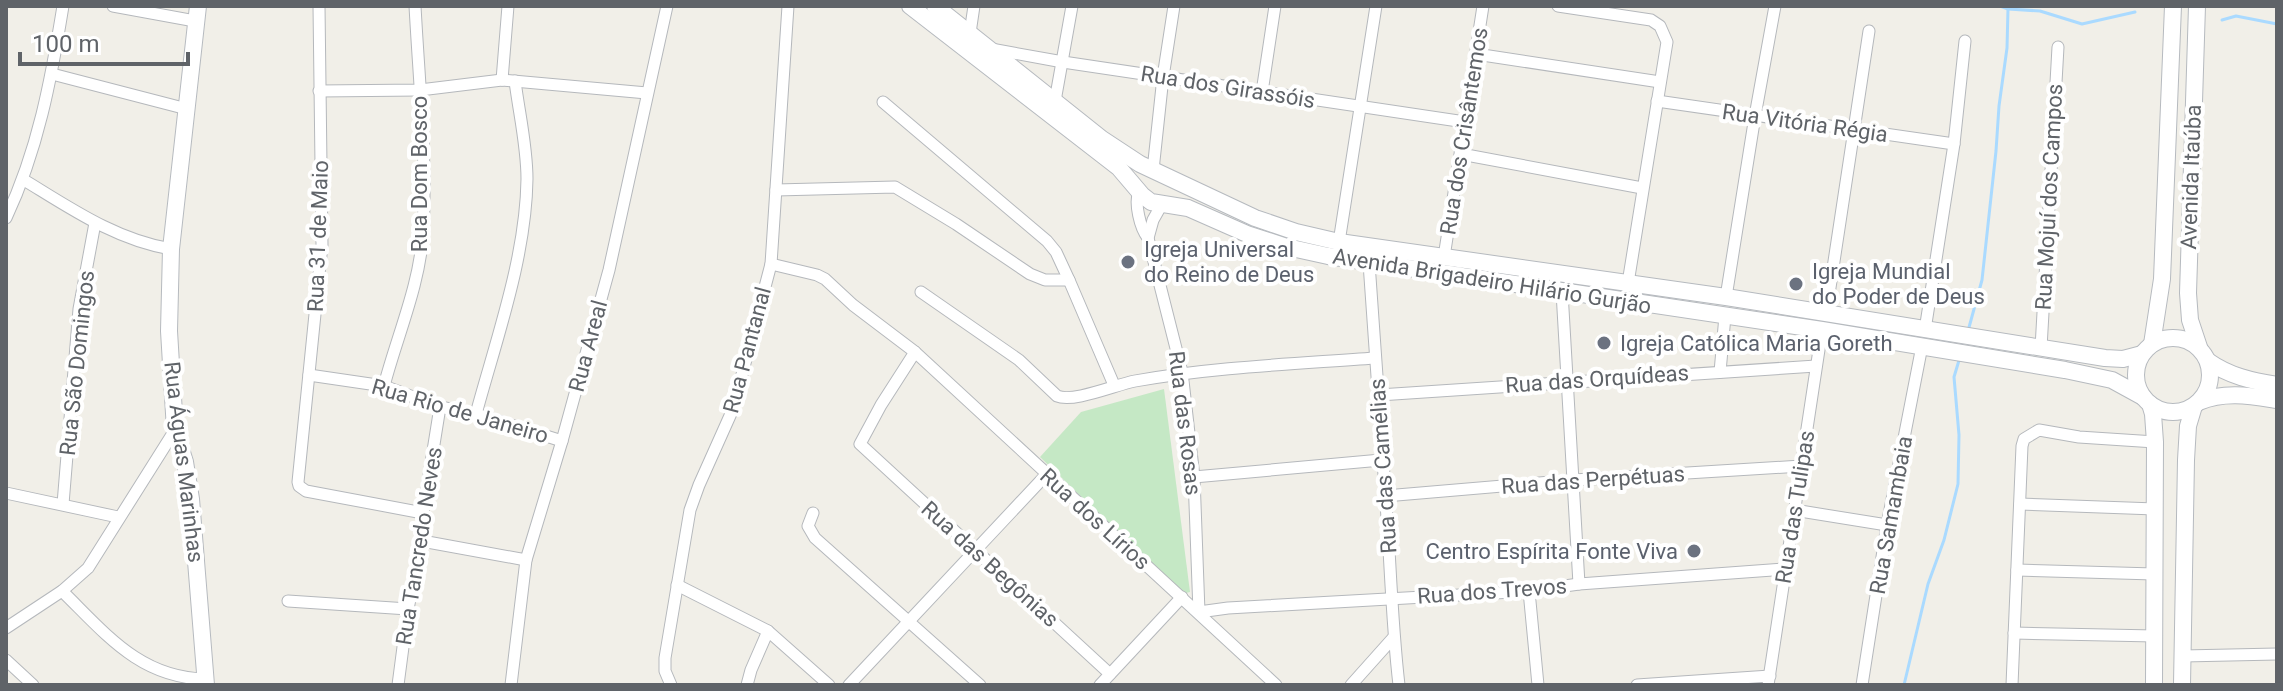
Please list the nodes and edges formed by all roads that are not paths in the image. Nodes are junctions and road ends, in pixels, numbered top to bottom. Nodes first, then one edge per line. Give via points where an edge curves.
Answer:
1 (63, 6) edge
2 (113, 6) edge
3 (319, 6) edge
4 (415, 6) edge
5 (508, 6) edge
6 (667, 6) edge
7 (788, 6) edge
8 (910, 6) edge
9 (935, 6) edge
10 (974, 6) edge
11 (1072, 6) edge
12 (1174, 6) edge
13 (1275, 6) edge
14 (1376, 6) edge
15 (1483, 6) edge
16 (1558, 6) edge
17 (1775, 6) edge
18 (2173, 6) edge
19 (2197, 6) edge
20 (196, 13) edge
21 (1869, 31) dead end
22 (970, 33) junction
23 (1965, 41) dead end
24 (2058, 47) dead end
25 (991, 49) junction
26 (1476, 54) junction
27 (1063, 62) junction
28 (52, 74) junction
29 (1163, 77) junction
30 (502, 80) junction
31 (515, 81) junction
32 (1660, 82) junction
33 (420, 90) junction
34 (319, 91) junction
35 (1262, 92) junction
36 (647, 93) junction
37 (1055, 101) junction
38 (1657, 101) junction
39 (883, 102) dead end
40 (1359, 107) junction
41 (187, 109) junction
42 (1755, 116) junction
43 (1465, 122) junction
44 (1854, 131) junction
45 (1954, 144) junction
46 (1461, 154) junction
47 (1153, 170) junction
48 (2167, 170) junction
49 (2192, 172) junction
50 (1169, 178) junction
51 (24, 180) junction
52 (1642, 188) junction
53 (776, 190) junction
54 (1139, 191) junction
55 (2166, 194) junction
56 (2191, 195) junction
57 (1162, 204) junction
58 (6, 218) edge
59 (95, 223) junction
60 (1148, 238) junction
61 (1339, 242) junction
62 (171, 249) junction
63 (1371, 255) junction
64 (1444, 257) junction
65 (771, 264) junction
66 (1069, 280) junction
67 (1628, 283) junction
68 (921, 292) dead end
69 (1562, 292) junction
70 (1726, 297) junction
71 (1725, 316) junction
72 (1824, 322) junction
73 (1924, 338) junction
74 (2041, 348) junction
75 (2147, 349) junction
76 (915, 352) junction
77 (2203, 354) junction
78 (1375, 358) junction
79 (1816, 366) junction
80 (1182, 372) junction
81 (1720, 372) junction
82 (309, 375) junction
83 (1567, 381) junction
84 (1114, 385) junction
85 (2277, 385) edge
86 (384, 386) junction
87 (1379, 395) junction
88 (2277, 400) edge
89 (2146, 401) junction
90 (2197, 404) junction
91 (440, 407) junction
92 (476, 414) junction
93 (175, 430) junction
94 (562, 441) junction
95 (2155, 442) junction
96 (1381, 460) junction
97 (1801, 466) junction
98 (1046, 475) junction
99 (1194, 477) junction
100 (1574, 480) junction
101 (6, 493) edge
102 (1385, 496) junction
103 (63, 504) junction
104 (2020, 504) junction
105 (2155, 509) junction
106 (1794, 510) junction
107 (423, 513) junction
108 (813, 513) dead end
109 (118, 517) junction
110 (1887, 525) junction
111 (422, 541) junction
112 (975, 550) junction
113 (526, 560) junction
114 (1785, 569) junction
115 (2017, 570) junction
116 (2154, 574) junction
117 (1579, 584) junction
118 (677, 585) junction
119 (62, 591) junction
120 (1529, 591) junction
121 (1182, 597) junction
122 (1392, 598) junction
123 (288, 601) dead end
124 (408, 609) junction
125 (1199, 612) junction
126 (910, 621) junction
127 (6, 628) edge
128 (768, 631) junction
129 (2014, 633) junction
130 (2155, 636) junction
131 (1393, 638) junction
132 (2277, 654) edge
133 (2183, 656) junction
134 (6, 660) edge
135 (1110, 674) junction
136 (1769, 680) edge
137 (206, 682) edge
138 (33, 685) edge
139 (398, 685) edge
140 (511, 685) edge
141 (671, 685) edge
142 (747, 685) edge
143 (829, 685) edge
144 (849, 685) edge
145 (980, 685) edge
146 (1100, 685) edge
147 (1276, 685) edge
148 (1351, 685) edge
149 (1399, 685) edge
150 (1538, 685) edge
151 (1637, 685) edge
152 (1862, 685) edge
153 (2012, 685) edge
154 (2154, 685) edge
155 (2182, 685) edge

1 - 28 street
2 - 20 street
3 - 34 street, Rua 31 de Maio
4 - 33 street, Rua Dom Bosco
5 - 30 street
6 - 36 street, Rua Areal
7 - 53 street, Rua Pantanal
8 - 54 street, Avenida Brigadeiro Hilário Gurjão via 1119,168
9 - 22 street, Avenida Brigadeiro Hilário Gurjão
10 - 22 street
11 - 27 street
12 - 29 street
13 - 35 street
14 - 40 street
15 - 26 street, Rua dos Crisântemos
16 - 32 street via 1651,20 1660,26 1667,42
17 - 42 street
18 - 48 street, Avenida Itaúba
19 - 49 street, Avenida Itaúba
20 - 41 street, Rua Águas Marinhas
21 - 44 street, Rua das Tulipas
22 - 25 street, Avenida Brigadeiro Hilário Gurjão
23 - 45 street, Rua Samambaia
24 - 74 street, Rua Mojuí dos Campos
25 - 27 street, Rua dos Girassóis
25 - 37 street, Avenida Brigadeiro Hilário Gurjão
26 - 32 street
26 - 43 street, Rua dos Crisântemos
27 - 29 street, Rua dos Girassóis
27 - 37 street
28 - 41 street
28 - 51 street
29 - 35 street, Rua dos Girassóis
29 - 47 street
30 - 31 street
30 - 33 street
31 - 36 street
31 - 92 street via 526,161 525,214
32 - 38 street
33 - 34 street
33 - 86 street, Rua Dom Bosco via 423,233
34 - 82 street, Rua 31 de Maio via 322,245
35 - 40 street, Rua dos Girassóis
36 - 94 street, Rua Areal via 609,270
37 - 47 street, Avenida Brigadeiro Hilário Gurjão via 1102,139
38 - 42 street, Rua Vitória Régia
38 - 52 street
39 - 66 street via 1037,231 1056,252
40 - 43 street, Rua dos Girassóis
40 - 61 street
41 - 62 street, Rua Águas Marinhas
42 - 44 street, Rua Vitória Régia
42 - 70 street
43 - 46 street, Rua dos Crisântemos
44 - 45 street, Rua Vitória Régia
44 - 72 street, Rua das Tulipas
45 - 73 street, Rua Samambaia
46 - 52 street
46 - 64 street, Rua dos Crisântemos
47 - 50 street, Avenida Brigadeiro Hilário Gurjão
47 - 54 street
48 - 49 street
48 - 55 street, Avenida Itaúba
49 - 56 street, Avenida Itaúba
50 - 57 street via 1171,194
50 - 61 street, Avenida Brigadeiro Hilário Gurjão via 1255,218
51 - 58 street
51 - 59 street
52 - 67 street
53 - 65 street, Rua Pantanal
53 - 66 street via 895,187 1030,274
54 - 57 street, Avenida Brigadeiro Hilário Gurjão
54 - 60 street, Rua das Rosas via 1136,198
55 - 56 street
55 - 75 street, Avenida Itaúba via 2162,279
56 - 77 street, Avenida Itaúba via 2190,320
57 - 60 street
57 - 63 street, Avenida Brigadeiro Hilário Gurjão via 1188,208 1287,247
59 - 62 street
59 - 103 street, Rua São Domingos via 79,309
60 - 80 street, Rua das Rosas
61 - 63 street, Avenida Brigadeiro Hilário Gurjão
62 - 93 street, Rua Águas Marinhas
63 - 64 street, Avenida Brigadeiro Hilário Gurjão
63 - 69 street, Avenida Brigadeiro Hilário Gurjão
63 - 78 street, Rua das Camélias
64 - 67 street, Avenida Brigadeiro Hilário Gurjão
65 - 76 street, Rua dos Lírios via 825,279
65 - 118 street, Rua Pantanal via 733,409 690,510
66 - 84 street
67 - 70 street, Avenida Brigadeiro Hilário Gurjão
68 - 84 street via 1019,360 1057,396 1074,398
69 - 71 street, Avenida Brigadeiro Hilário Gurjão
69 - 83 street
70 - 72 street, Avenida Brigadeiro Hilário Gurjão
71 - 72 street, Avenida Brigadeiro Hilário Gurjão
71 - 81 street
72 - 73 street, Avenida Brigadeiro Hilário Gurjão
72 - 79 street, Rua das Tulipas
73 - 74 street, Avenida Brigadeiro Hilário Gurjão
73 - 89 street, Avenida Brigadeiro Hilário Gurjão via 2098,376 2126,386
73 - 110 street, Rua Samambaia
74 - 75 street, Avenida Brigadeiro Hilário Gurjão via 2123,359
75 - 77 street via 2163,338 2176,337
75 - 89 street via 2138,362 2136,380
76 - 98 street, Rua dos Lírios
76 - 112 street, Rua das Begônias via 860,444
77 - 85 street via 2218,368
77 - 90 street via 2210,378
78 - 80 street
78 - 87 street, Rua das Camélias
79 - 81 street, Rua das Orquídeas
79 - 97 street, Rua das Tulipas
80 - 84 street
80 - 99 street, Rua das Rosas
81 - 83 street, Rua das Orquídeas
82 - 86 street, Rua Rio de Janeiro
82 - 107 street, Rua 31 de Maio via 299,486
83 - 87 street, Rua das Orquídeas
83 - 100 street
86 - 91 street, Rua Rio de Janeiro
87 - 96 street, Rua das Camélias
88 - 90 street via 2223,395
89 - 90 street via 2172,412
89 - 95 street via 2155,423
90 - 133 street via 2188,426 2186,460
91 - 92 street, Rua Rio de Janeiro
91 - 107 street, Rua Tancredo Neves
92 - 94 street, Rua Rio de Janeiro
93 - 109 street
93 - 137 street, Rua Águas Marinhas via 191,499
94 - 113 street, Rua Areal
95 - 104 street via 2039,430 2024,439
95 - 105 street
96 - 99 street
96 - 102 street, Rua das Camélias
97 - 100 street, Rua das Perpétuas
97 - 106 street, Rua das Tulipas
98 - 112 street
98 - 121 street, Rua dos Lírios
99 - 125 street, Rua das Rosas
100 - 102 street, Rua das Perpétuas
100 - 117 street
101 - 103 street
102 - 122 street, Rua das Camélias
103 - 109 street
104 - 105 street
104 - 115 street
105 - 116 street
106 - 110 street
106 - 114 street, Rua das Tulipas
107 - 111 street, Rua Tancredo Neves
108 - 126 street via 808,526 815,538
109 - 119 street via 88,568
110 - 152 street, Rua Samambaia
111 - 113 street
111 - 124 street, Rua Tancredo Neves
112 - 126 street
112 - 135 street, Rua das Begônias
113 - 140 street, Rua Areal
114 - 117 street, Rua dos Trevos
114 - 136 street, Rua das Tulipas
115 - 116 street
115 - 129 street
116 - 130 street
117 - 120 street, Rua dos Trevos
118 - 128 street
118 - 141 street, Rua Pantanal via 665,658
119 - 127 street
119 - 137 street via 121,648 165,673
120 - 122 street, Rua dos Trevos
120 - 150 street
121 - 125 street, Rua dos Lírios
121 - 135 street
122 - 125 street, Rua dos Trevos
122 - 131 street, Rua das Camélias
123 - 124 street
124 - 139 street, Rua Tancredo Neves
125 - 147 street, Rua dos Lírios
126 - 144 street
126 - 145 street
128 - 142 street
128 - 143 street
129 - 130 street
129 - 153 street
130 - 154 street
131 - 148 street
131 - 149 street, Rua das Camélias
132 - 133 street
133 - 155 street
134 - 138 street
135 - 146 street
136 - 151 street

